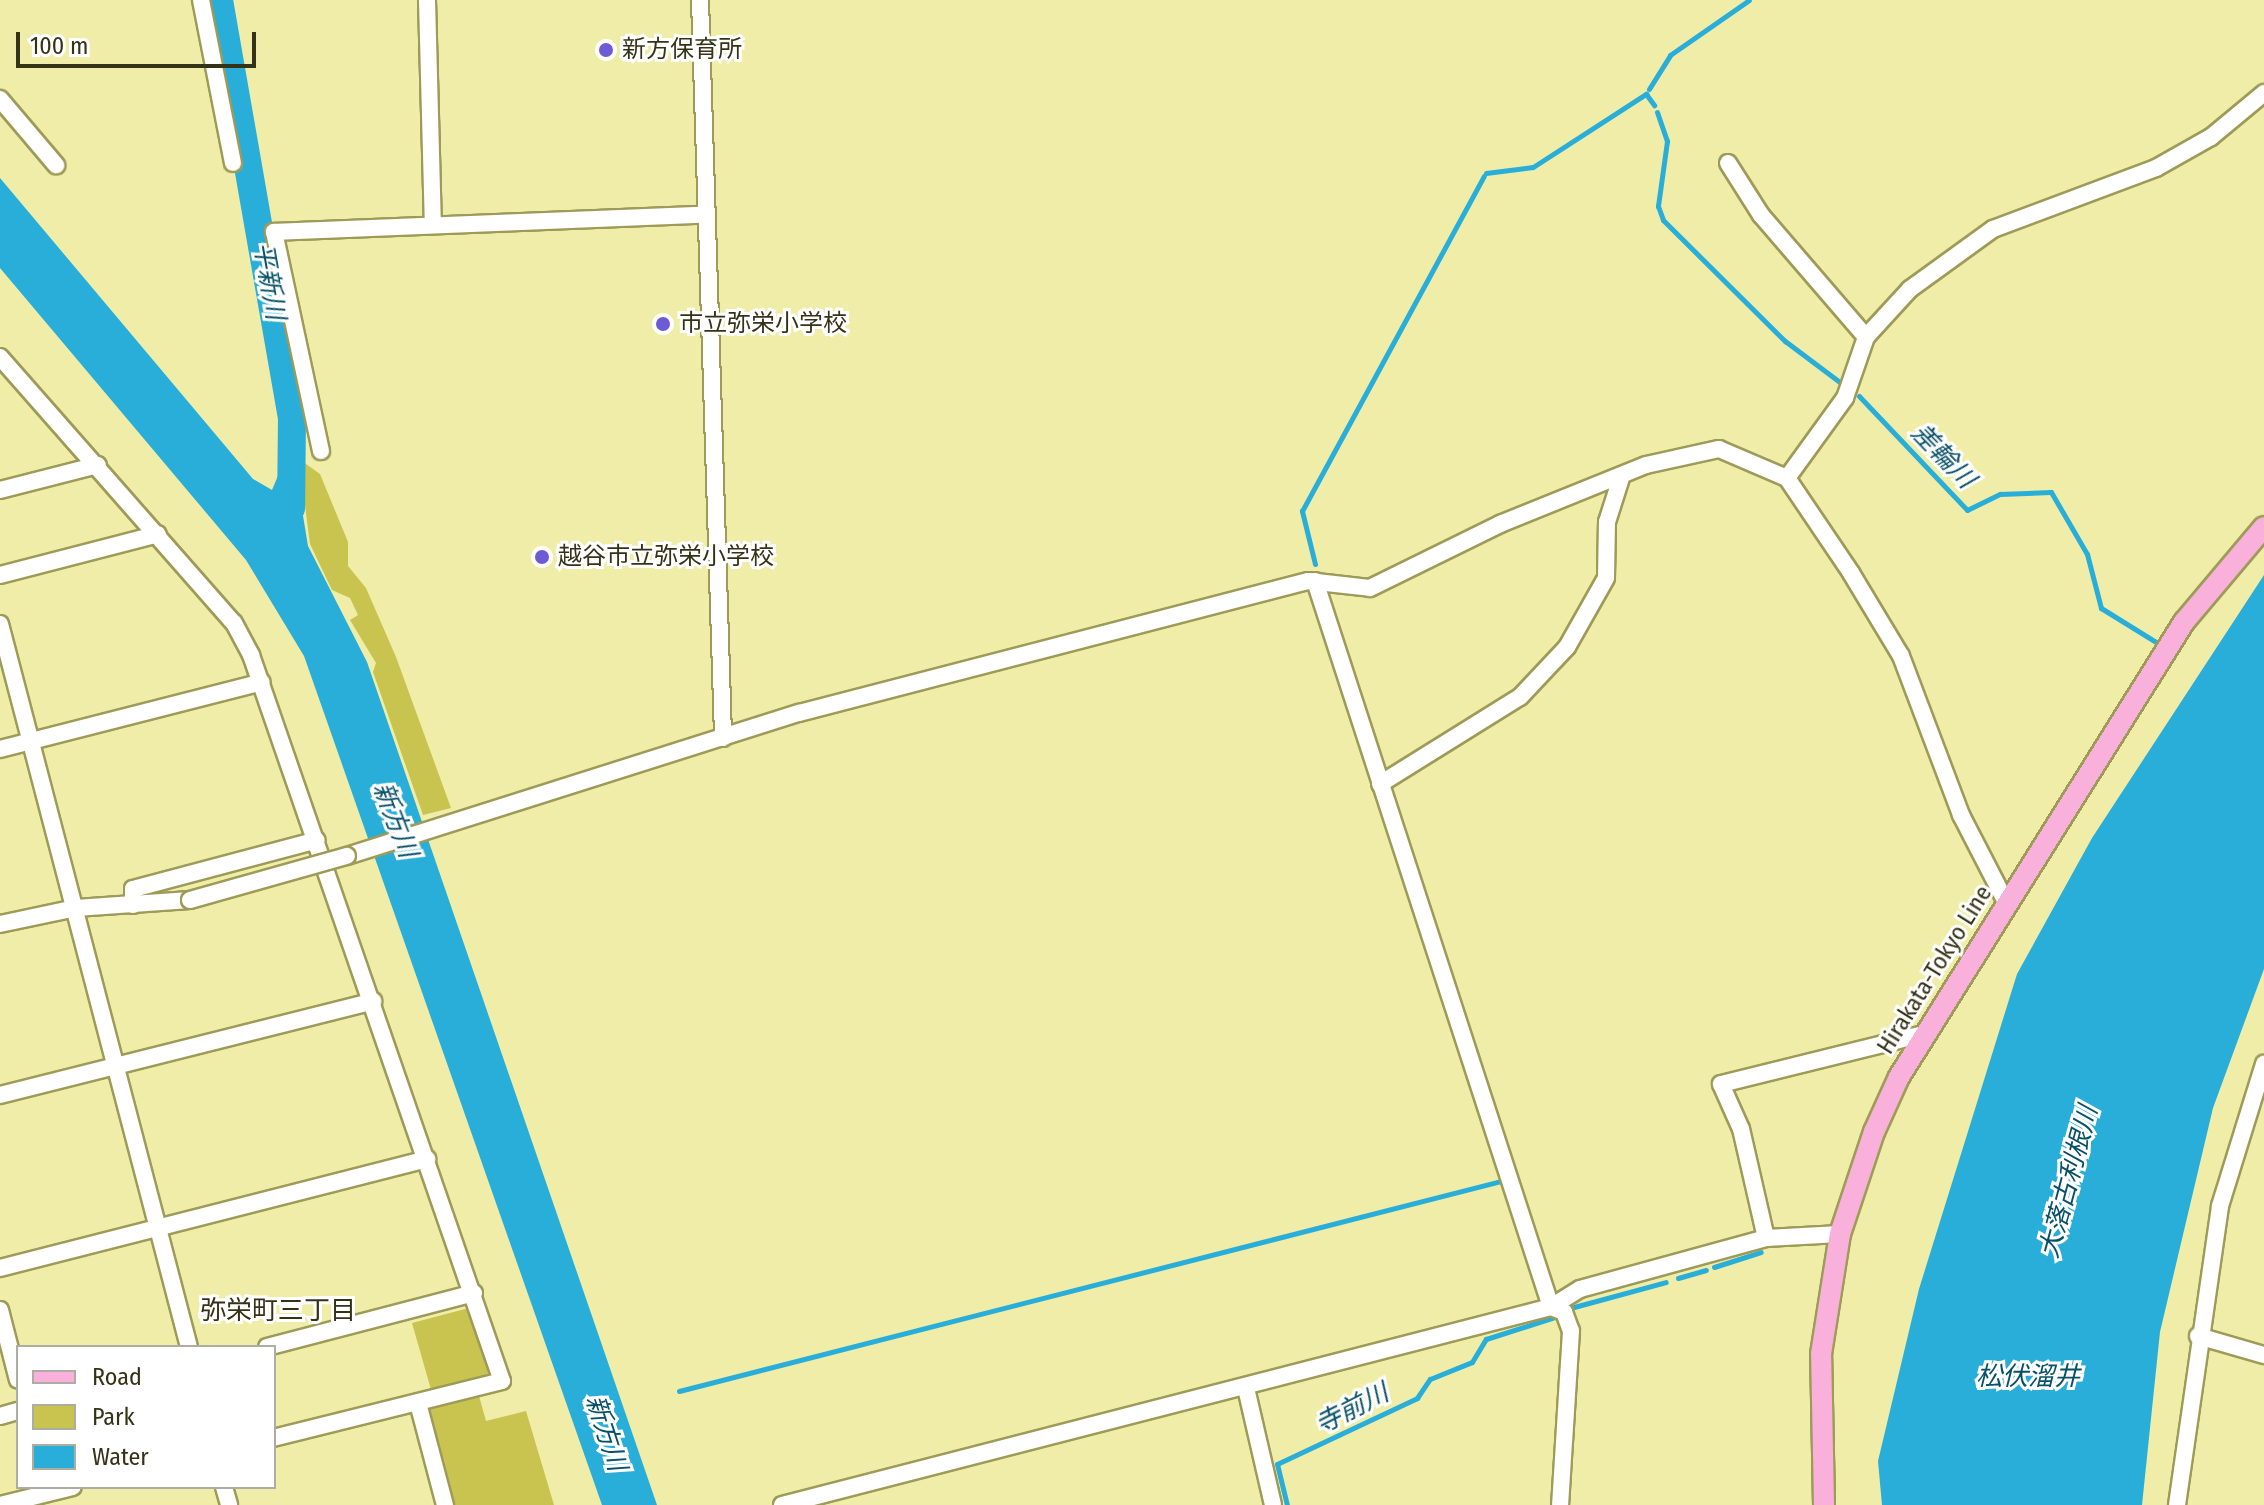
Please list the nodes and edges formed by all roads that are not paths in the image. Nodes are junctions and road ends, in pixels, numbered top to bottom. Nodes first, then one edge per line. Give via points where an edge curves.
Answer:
1 (201, 0) edge
2 (427, 0) edge
3 (700, 0) edge
4 (2264, 93) edge
5 (0, 99) edge
6 (233, 163) dead end
7 (1728, 163) dead end
8 (56, 165) dead end
9 (706, 215) junction
10 (433, 224) junction
11 (1866, 337) junction
12 (0, 357) edge
13 (321, 451) dead end
14 (98, 465) junction
15 (1621, 478) junction
16 (1787, 478) junction
17 (0, 490) edge
18 (2264, 527) edge
19 (158, 534) junction
20 (0, 575) edge
21 (1315, 581) junction
22 (0, 624) edge
23 (262, 682) junction
24 (723, 738) junction
25 (31, 741) junction
26 (0, 749) edge
27 (1380, 784) junction
28 (317, 840) junction
29 (2006, 902) junction
30 (133, 905) junction
31 (76, 908) junction
32 (0, 924) edge
33 (373, 1001) junction
34 (1927, 1033) junction
35 (2264, 1064) edge
36 (115, 1065) junction
37 (0, 1095) edge
38 (427, 1159) junction
39 (157, 1227) junction
40 (1840, 1234) junction
41 (1766, 1238) junction
42 (0, 1268) edge
43 (474, 1293) junction
44 (1551, 1307) junction
45 (0, 1310) edge
46 (2198, 1336) junction
47 (188, 1345) edge
48 (275, 1345) edge
49 (2264, 1355) edge
50 (16, 1372) edge
51 (1246, 1388) junction
52 (418, 1403) junction
53 (276, 1438) edge
54 (66, 1489) edge
55 (46, 1495) edge
56 (0, 1505) edge
57 (445, 1505) edge
58 (782, 1505) edge
59 (1273, 1505) edge
60 (1560, 1505) edge
61 (1824, 1505) edge
62 (2177, 1505) edge

1 - 6 street
2 - 10 street
3 - 9 street
4 - 11 street via 2211,137 2156,168 1993,229 1910,289
5 - 8 street
7 - 11 street via 1761,215
9 - 10 street
9 - 24 street
10 - 13 street via 274,232
11 - 16 street via 1845,398
12 - 14 street
14 - 17 street
14 - 19 street
15 - 16 street via 1719,449
15 - 21 street via 1500,524 1370,588
15 - 27 street via 1607,522 1606,578 1567,647 1520,697
16 - 29 street via 1901,656 1961,815
18 - 29 main road, Hirakata-Tokyo Line via 2184,622
19 - 20 street
19 - 23 street via 234,623
21 - 24 street
21 - 27 street
22 - 25 street
23 - 25 street
23 - 28 street
24 - 30 street, bridge via 347,856 190,900
25 - 26 street
25 - 31 street
27 - 44 street
28 - 30 street via 133,889
28 - 33 street
29 - 34 main road, Hirakata-Tokyo Line
30 - 31 street
31 - 32 street
31 - 36 street
33 - 36 street
33 - 38 street
34 - 40 main road, Hirakata-Tokyo Line via 1874,1132
34 - 41 street via 1721,1084 1741,1129
35 - 46 street via 2220,1206
36 - 37 street
36 - 39 street
38 - 39 street
38 - 43 street
39 - 42 street
39 - 47 street
40 - 41 street
40 - 61 main road, Hirakata-Tokyo Line via 1821,1354
41 - 44 street via 1580,1289
43 - 48 street
43 - 52 street via 502,1381
44 - 51 street
44 - 60 street via 1564,1312 1571,1331
45 - 50 street
46 - 49 street
46 - 62 street
51 - 58 street
51 - 59 street
52 - 53 street
52 - 57 street
54 - 55 street
55 - 56 street

